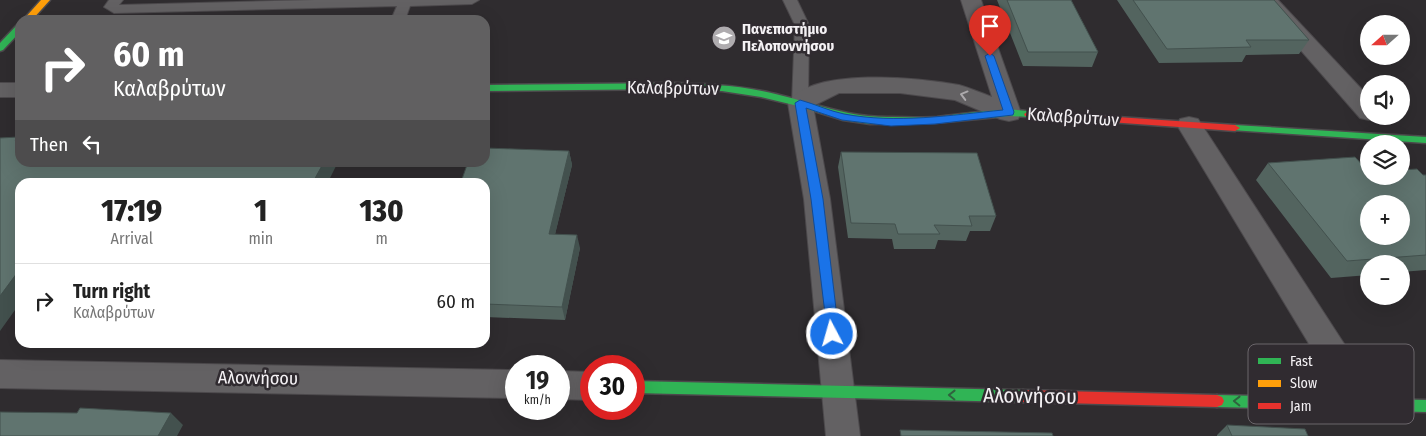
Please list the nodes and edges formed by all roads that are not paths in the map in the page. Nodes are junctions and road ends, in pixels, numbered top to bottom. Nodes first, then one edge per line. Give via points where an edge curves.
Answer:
1 (46, 0) edge
2 (116, 0) edge
3 (472, 0) edge
4 (790, 0) edge
5 (970, 0) edge
6 (1267, 0) edge
7 (405, 1) junction
8 (223, 3) edge
9 (32, 15) edge
10 (400, 15) edge
11 (15, 33) edge
12 (0, 48) edge
13 (490, 88) edge
14 (0, 90) edge
15 (15, 90) edge
16 (1360, 102) edge
17 (800, 103) junction
18 (1009, 112) junction
19 (1189, 125) junction
20 (1380, 125) edge
21 (1360, 135) edge
22 (1389, 135) edge
23 (1410, 139) edge
24 (1426, 140) edge
25 (1326, 344) edge
26 (0, 374) edge
27 (505, 384) edge
28 (645, 387) edge
29 (839, 392) junction
30 (1248, 401) edge
31 (843, 436) edge

1 - 9 street
2 - 8 lane via 112,5 114,9
3 - 7 lane
4 - 17 lane via 802,25
5 - 18 street
6 - 16 street
7 - 8 lane
7 - 10 lane
11 - 12 street
13 - 17 street, Καλαβρύτων via 701,87 743,90
14 - 15 street
17 - 18 street, Καλαβρύτων via 842,117 891,122
18 -> 17 street via 959,93 900,86 837,86
17 - 29 street via 817,199
18 - 19 street, Καλαβρύτων
19 - 21 street, Καλαβρύτων
19 - 25 street
20 - 22 street
23 - 24 street, Καλαβρύτων
26 - 27 street, Αλοννήσου
28 - 29 street, Αλοννήσου
30 -> 29 street, Αλοννήσου
29 - 31 street

